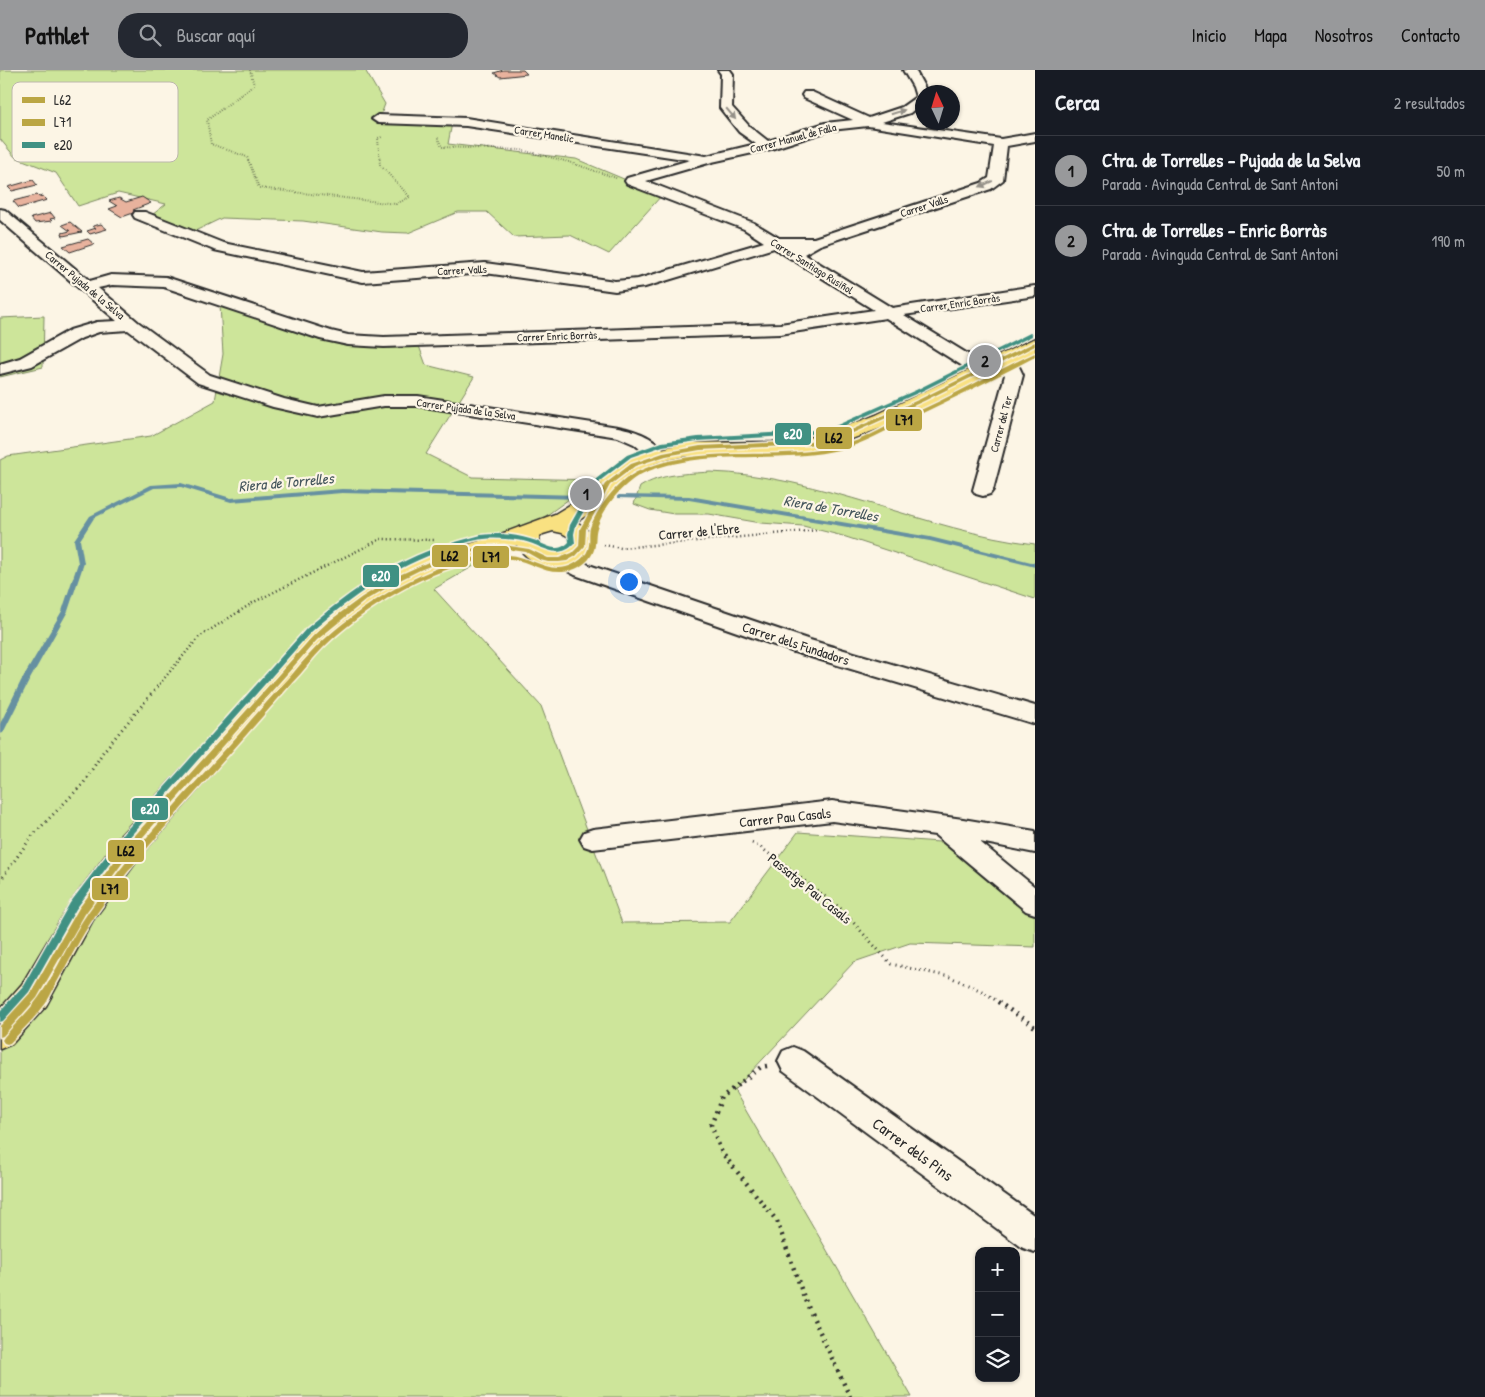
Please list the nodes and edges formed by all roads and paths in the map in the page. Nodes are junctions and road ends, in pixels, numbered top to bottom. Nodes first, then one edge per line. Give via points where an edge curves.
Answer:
1 (250, 70) edge
2 (724, 70) edge
3 (909, 70) edge
4 (808, 95) dead end
5 (378, 119) dead end
6 (432, 120) junction
7 (868, 122) junction
8 (387, 135) dead end
9 (1035, 137) edge
10 (1001, 143) junction
11 (766, 146) junction
12 (709, 159) junction
13 (632, 181) junction
14 (0, 213) edge
15 (140, 216) dead end
16 (816, 242) junction
17 (776, 243) junction
18 (794, 254) junction
19 (86, 287) junction
20 (1035, 292) edge
21 (888, 313) junction
22 (132, 326) junction
23 (1035, 344) edge
24 (1007, 358) junction
25 (0, 369) edge
26 (983, 370) junction
27 (659, 455) junction
28 (983, 490) dead end
29 (596, 498) junction
30 (818, 530) dead end
31 (539, 535) junction
32 (582, 539) junction
33 (482, 548) junction
34 (561, 559) junction
35 (1034, 715) edge
36 (943, 826) junction
37 (593, 839) dead end
38 (1035, 842) edge
39 (750, 843) dead end
40 (0, 882) edge
41 (1035, 903) edge
42 (1035, 1027) edge
43 (0, 1033) edge
44 (793, 1061) joint
45 (1035, 1236) edge
46 (850, 1397) edge

1 - 8 path via 254,85 207,120 211,144 247,157 260,188 396,204 410,197 380,165 378,138
2 -> 11 street via 727,74 726,108 744,129
7 -> 3 street, Carrer Manuel de Falla via 906,110 922,98
4 - 7 street
5 - 6 street, Carrer Manelic
6 - 12 street, Carrer Manelic via 466,122
6 - 13 path via 442,147 521,150
7 - 10 street
7 - 11 street, Carrer Manuel de Falla via 830,126
9 - 10 street
10 -> 16 street, Carrer Valls via 996,180 986,186
11 - 12 street, Carrer Manuel de Falla
12 - 13 street, Carrer Manuel de Falla
13 - 17 street, Carrer Santiago Rusiñol via 749,226
14 - 19 street, Carrer Pujada de la Selva
15 - 17 street, Carrer Valls via 219,247 363,277 485,268 615,286 638,284
16 - 17 street, Carrer Valls
16 - 18 street, Carrer Valls
17 - 18 street, Carrer Santiago Rusiñol
18 - 21 street, Carrer Santiago Rusiñol
19 - 21 street, Carrer Enric Borràs via 112,280 166,282 326,335 384,342 780,329
19 - 22 street, Carrer Pujada de la Selva
20 - 21 street, Carrer Enric Borràs
21 - 26 street, Carrer Santiago Rusiñol
22 - 25 street via 83,332 26,362
22 - 27 street, Carrer Pujada de la Selva via 204,379 279,404 318,412 384,401 418,401 635,436
23 - 24 main road
24 - 26 main road
24 - 28 street, Carrer del Ter via 1014,375
26 - 27 main road via 841,437 802,445 685,449
27 - 29 main road via 630,467
29 - 31 main road
29 - 32 main road
30 - 32 path, Carrer de l'Ebre via 621,548
31 - 32 main road via 569,527
31 - 33 main road
31 - 34 main road via 547,559
32 - 34 main road via 577,553
33 - 40 path via 442,540 380,539 254,602 198,637 103,752 83,784 32,836
33 - 43 main road via 412,570 380,586 348,608 314,638 132,844 82,911 34,995
34 - 35 street, Carrer dels Fundadors via 582,570 802,646
36 - 37 street, Carrer Pau Casals via 832,811
36 - 38 street, Carrer Pau Casals
36 - 41 street
39 - 42 path, Passatge Pau Casals via 759,846 840,908 891,964 950,977 984,992
44 - 45 street, Carrer dels Pins
44 - 46 path via 761,1067 722,1097 711,1125 722,1153 777,1220 804,1300

